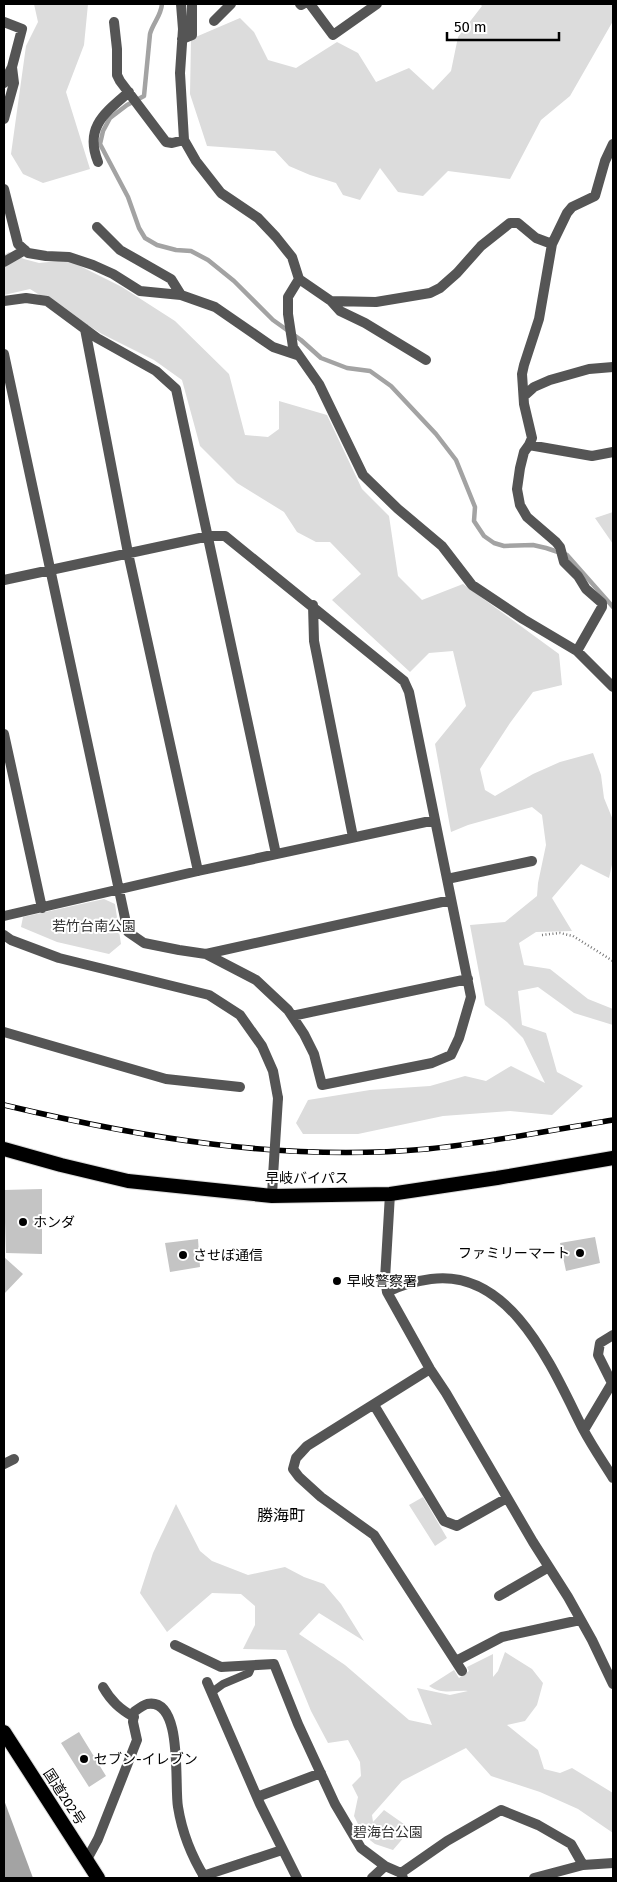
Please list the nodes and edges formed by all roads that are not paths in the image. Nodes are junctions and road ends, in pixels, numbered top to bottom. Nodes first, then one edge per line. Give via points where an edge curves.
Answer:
1 (181, 4) edge
2 (192, 4) edge
3 (231, 4) edge
4 (310, 4) edge
5 (377, 4) edge
6 (214, 21) dead end
7 (4, 22) edge
8 (114, 22) dead end
9 (182, 39) junction
10 (12, 67) junction
11 (4, 83) edge
12 (131, 94) junction
13 (4, 119) edge
14 (184, 140) junction
15 (613, 144) edge
16 (98, 162) dead end
17 (4, 189) edge
18 (97, 228) dead end
19 (552, 244) junction
20 (25, 250) junction
21 (4, 262) edge
22 (299, 279) junction
23 (181, 295) junction
24 (4, 301) edge
25 (331, 301) junction
26 (85, 329) junction
27 (295, 351) junction
28 (4, 354) edge
29 (426, 360) dead end
30 (613, 367) edge
31 (524, 396) junction
32 (530, 445) junction
33 (613, 452) edge
34 (208, 536) junction
35 (128, 553) junction
36 (49, 570) junction
37 (4, 580) edge
38 (313, 605) junction
39 (576, 651) junction
40 (613, 687) edge
41 (4, 734) edge
42 (435, 820) junction
43 (353, 837) junction
44 (276, 854) junction
45 (532, 861) dead end
46 (198, 871) junction
47 (447, 879) junction
48 (119, 890) junction
49 (452, 900) junction
50 (42, 908) junction
51 (4, 916) edge
52 (4, 935) edge
53 (206, 954) junction
54 (468, 979) junction
55 (292, 1016) junction
56 (4, 1032) edge
57 (240, 1087) dead end
58 (4, 1149) edge
59 (613, 1158) edge
60 (390, 1194) junction
61 (272, 1196) junction
62 (387, 1292) junction
63 (613, 1335) edge
64 (430, 1369) junction
65 (374, 1405) junction
66 (584, 1430) junction
67 (14, 1458) dead end
68 (4, 1464) edge
69 (613, 1478) edge
70 (507, 1498) junction
71 (549, 1568) junction
72 (499, 1596) dead end
73 (580, 1620) junction
74 (176, 1645) dead end
75 (456, 1661) junction
76 (252, 1666) junction
77 (462, 1671) dead end
78 (613, 1684) edge
79 (103, 1687) dead end
80 (210, 1687) joint
81 (134, 1717) junction
82 (4, 1732) edge
83 (321, 1773) junction
84 (257, 1797) junction
85 (282, 1850) junction
86 (86, 1860) junction
87 (613, 1863) edge
88 (583, 1865) junction
89 (385, 1866) junction
90 (402, 1875) edge
91 (204, 1877) edge
92 (98, 1878) edge
93 (297, 1878) edge
94 (372, 1878) edge
95 (534, 1878) edge

1 - 9 street
2 - 9 street via 192,34
3 - 6 street
4 - 5 street via 333,35
7 - 10 street via 22,29
8 - 12 street via 117,75
9 - 14 street via 180,73
10 - 11 street
10 - 13 street via 14,83
12 - 14 street via 166,142
12 - 16 street via 98,122 93,135 93,149
14 - 22 street via 221,194 258,218 276,237 292,257
15 - 19 street via 604,161 595,196 572,207
17 - 20 street via 18,244
18 - 23 street via 120,250 171,279
19 - 25 street via 536,238 518,223 510,223 480,246 440,288 430,293 376,302
19 - 31 street via 539,318 524,365
20 - 21 street
20 - 23 street via 46,256 69,257 93,265 140,291
22 - 25 street
22 - 27 street via 288,297
23 - 27 street via 215,307 273,347
24 - 26 street via 26,298 47,301
25 - 29 street via 340,311
26 - 34 street via 156,371 176,389
26 - 35 street
27 - 39 street via 319,384 364,475 442,546 472,585
28 - 36 street
30 - 31 street via 589,369 550,380
31 - 32 street via 532,438
32 - 33 street via 592,456
32 - 39 street via 524,452 520,468 517,489 520,505 527,517 560,547 562,559 602,603
34 - 35 street
34 - 38 street via 225,536
34 - 44 street
35 - 36 street
35 - 46 street
36 - 37 street
36 - 48 street
38 - 42 street via 404,681
38 - 43 street via 314,641
39 - 40 street
41 - 50 street
42 - 43 street
42 - 47 street
43 - 44 street
44 - 46 street
45 - 47 street
46 - 48 street
47 - 49 street
48 - 50 street
48 - 53 street via 128,932 144,943
49 - 53 street
49 - 54 street
50 - 51 street
52 - 61 street, bridge via 58,958 209,995 240,1015 262,1046 273,1071 278,1098
53 - 55 street via 256,980
54 - 55 street
54 - 55 street via 471,997 451,1054 414,1067 322,1086 314,1054
56 - 57 street via 166,1078
58 - 61 highway, 早岐バイパス via 128,1181
59 - 60 highway, 早岐バイパス
60 - 61 highway, 早岐バイパス
60 - 62 street
62 - 64 street
62 - 66 street via 397,1286 444,1277 479,1286 498,1298 540,1346
63 - 66 street via 600,1343 598,1356 612,1383
64 - 65 street
64 - 70 street
65 - 70 street via 444,1521 458,1526
65 - 75 street via 307,1446 296,1458 293,1468 321,1497 374,1535
66 - 69 street
67 - 68 street
70 - 71 street
71 - 72 street
71 - 73 street
73 - 75 street via 502,1636
73 - 78 street
74 - 76 street via 221,1667
75 - 77 street
76 - 80 lane via 249,1673
76 - 83 street via 274,1664
79 - 81 street via 118,1707
80 - 84 street
81 - 86 street via 136,1740 98,1839
81 - 91 street via 134,1712 146,1704 158,1705 168,1714 174,1735 178,1807 193,1857
82 - 86 highway, 国道202号
83 - 84 street
83 - 89 street via 361,1848
84 - 85 street
85 - 91 street
85 - 93 street
86 - 92 highway, 国道202号
87 - 88 street
88 - 90 street via 571,1844 538,1825 501,1810 447,1841
88 - 95 street
89 - 90 street
89 - 94 street

